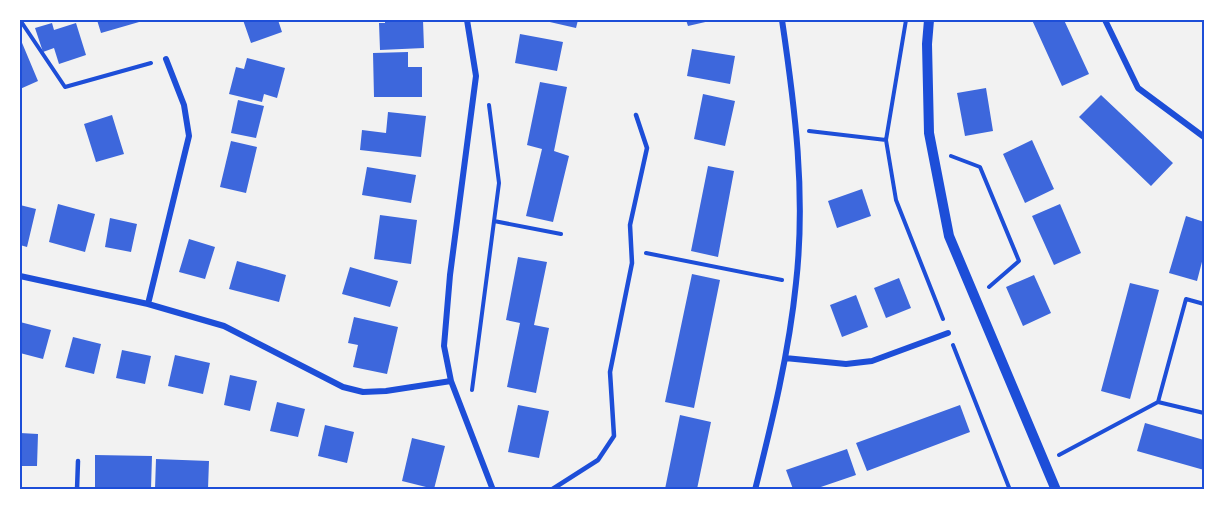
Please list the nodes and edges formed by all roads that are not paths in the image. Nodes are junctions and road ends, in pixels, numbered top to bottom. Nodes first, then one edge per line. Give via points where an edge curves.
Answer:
1 (467, 20) edge
2 (782, 20) edge
3 (929, 20) edge
4 (1105, 20) edge
5 (166, 58) road end
6 (636, 115) dead end
7 (1204, 137) edge
8 (20, 276) edge
9 (148, 304) junction
10 (948, 333) road end
11 (785, 358) junction
12 (451, 381) junction
13 (78, 461) dead end
14 (77, 489) edge
15 (493, 489) edge
16 (551, 489) edge
17 (755, 489) edge
18 (1056, 489) edge

1 - 12 street via 476,62 443,330
2 - 11 street via 798,129 799,211 796,283
3 - 18 street via 931,148 949,236
4 - 7 street via 1138,88
5 - 9 street via 184,105 189,136
6 - 16 lane via 647,148 630,225 632,262 610,372 614,436 598,460
8 - 9 street
9 - 12 street via 224,326 343,387 363,392
10 - 11 street via 855,363
11 - 17 street
12 - 15 street
13 - 14 lane

